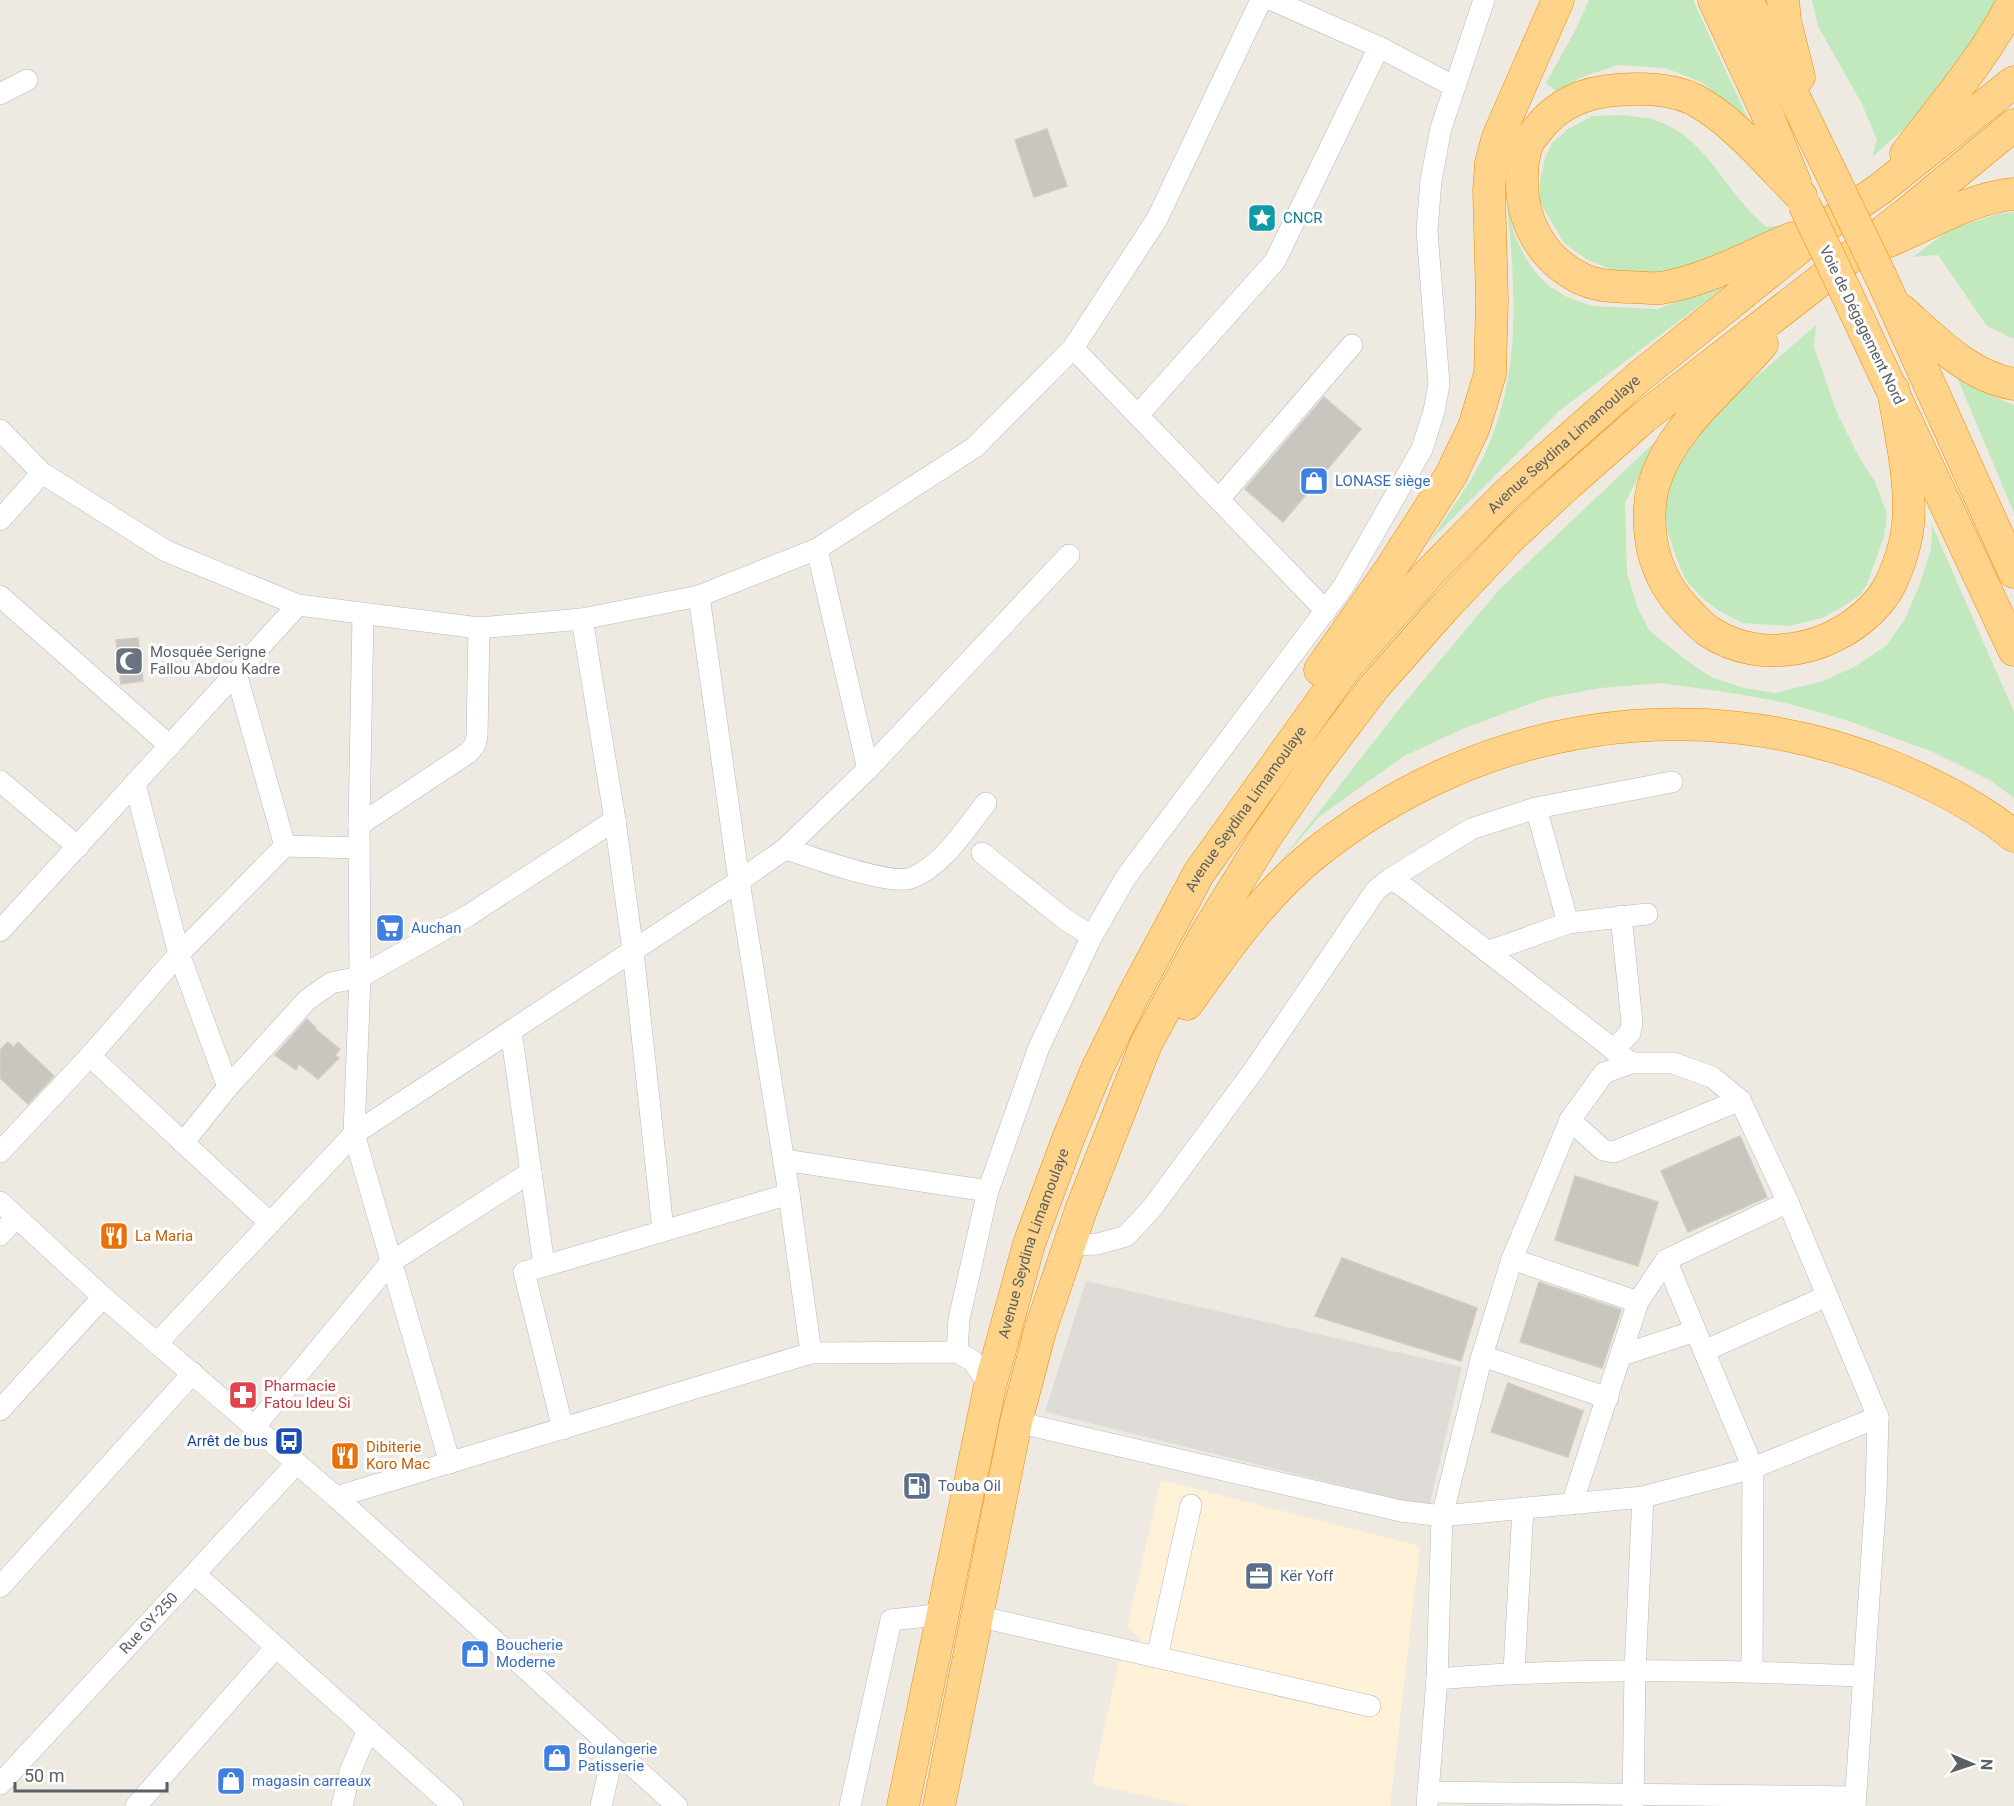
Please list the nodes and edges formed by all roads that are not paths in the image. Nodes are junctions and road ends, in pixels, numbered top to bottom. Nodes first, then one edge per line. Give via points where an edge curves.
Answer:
1 (1261, 0) edge
2 (1272, 0) edge
3 (1484, 0) edge
4 (1558, 0) edge
5 (1714, 0) edge
6 (1747, 0) edge
7 (1784, 0) edge
8 (2014, 0) edge
9 (1379, 47) junction
10 (27, 80) dead end
11 (2014, 82) edge
12 (1455, 87) junction
13 (0, 94) edge
14 (2014, 126) edge
15 (1813, 134) junction
16 (1880, 189) junction
17 (2014, 194) edge
18 (1802, 200) junction
19 (1830, 223) junction
20 (1850, 258) junction
21 (1887, 290) junction
22 (1793, 302) junction
23 (1352, 345) dead end
24 (1073, 348) junction
25 (2014, 384) edge
26 (1893, 389) junction
27 (1138, 415) junction
28 (0, 430) edge
29 (42, 474) junction
30 (1219, 499) junction
31 (0, 520) edge
32 (817, 549) junction
33 (1069, 555) dead end
34 (2014, 572) edge
35 (0, 596) edge
36 (699, 596) junction
37 (298, 605) junction
38 (1326, 611) junction
39 (363, 614) junction
40 (582, 619) junction
41 (479, 628) junction
42 (2014, 650) edge
43 (236, 673) junction
44 (170, 746) junction
45 (868, 769) junction
46 (0, 781) edge
47 (1672, 782) dead end
48 (135, 784) junction
49 (986, 803) dead end
50 (1536, 808) junction
51 (615, 820) junction
52 (359, 825) junction
53 (2014, 836) edge
54 (285, 846) junction
55 (78, 847) junction
56 (359, 848) junction
57 (785, 849) junction
58 (982, 853) dead end
59 (1199, 873) junction
60 (1390, 879) junction
61 (739, 881) junction
62 (1647, 914) dead end
63 (1621, 916) junction
64 (1568, 923) junction
65 (0, 931) edge
66 (1092, 936) junction
67 (633, 951) junction
68 (1487, 952) junction
69 (178, 954) junction
70 (360, 977) junction
71 (512, 1031) junction
72 (1613, 1050) junction
73 (90, 1056) junction
74 (1631, 1063) junction
75 (228, 1087) junction
76 (1740, 1100) junction
77 (1570, 1120) junction
78 (354, 1134) junction
79 (1110, 1137) junction
80 (183, 1143) junction
81 (0, 1152) edge
82 (784, 1160) junction
83 (531, 1172) junction
84 (988, 1191) junction
85 (789, 1194) junction
86 (0, 1202) edge
87 (1788, 1202) junction
88 (16, 1217) junction
89 (270, 1223) junction
90 (663, 1230) junction
91 (0, 1235) edge
92 (1069, 1245) junction
93 (1512, 1259) junction
94 (1666, 1260) junction
95 (391, 1262) junction
96 (544, 1265) junction
97 (1827, 1296) junction
98 (103, 1297) junction
99 (1638, 1302) junction
100 (1695, 1331) junction
101 (162, 1346) junction
102 (1704, 1351) junction
103 (957, 1352) junction
104 (811, 1353) junction
105 (1622, 1355) junction
106 (1482, 1356) junction
107 (193, 1373) junction
108 (990, 1386) junction
109 (1608, 1398) junction
110 (0, 1410) edge
111 (1878, 1418) junction
112 (1016, 1422) junction
113 (255, 1426) junction
114 (563, 1429) junction
115 (297, 1463) junction
116 (450, 1463) junction
117 (1753, 1468) junction
118 (336, 1497) junction
119 (1642, 1497) junction
120 (1572, 1504) junction
121 (1191, 1505) dead end
122 (1523, 1508) junction
123 (1442, 1516) junction
124 (195, 1574) junction
125 (0, 1587) edge
126 (943, 1610) junction
127 (977, 1616) junction
128 (276, 1647) junction
129 (1157, 1657) junction
130 (1635, 1670) junction
131 (1752, 1671) junction
132 (1514, 1672) junction
133 (1863, 1676) junction
134 (1437, 1678) junction
135 (1370, 1707) dead end
136 (368, 1730) junction
137 (614, 1749) junction
138 (7, 1762) edge
139 (0, 1785) edge
140 (1428, 1799) edge
141 (1633, 1800) edge
142 (1855, 1802) edge
143 (136, 1806) edge
144 (342, 1806) edge
145 (453, 1806) edge
146 (601, 1806) edge
147 (677, 1806) edge
148 (850, 1806) edge
149 (903, 1806) edge
150 (939, 1806) edge

1 - 24 street via 1158,219
2 - 9 street
3 - 12 street
4 - 59 highway via 1498,136 1491,163 1490,374 1474,427 1451,474 1390,570 1272,744
5 - 18 highway, Voie de Dégagement Nord
6 - 15 highway
7 - 15 highway via 1785,21
8 - 16 highway via 1976,63
9 - 12 street
9 - 27 street via 1275,261
10 - 13 street
11 - 16 highway, Avenue Seydina Limamoulaye
12 - 38 street via 1441,128 1427,231 1439,384 1434,411 1422,449
14 - 20 highway
15 - 21 highway, bridge
16 - 19 highway, Avenue Seydina Limamoulaye
17 - 20 highway via 1992,196 1968,205
18 - 19 highway via 1718,115 1692,99 1668,91 1620,89 1585,95 1561,105 1528,142 1522,166 1521,194 1527,221 1538,242 1559,265 1582,279 1607,286 1659,288 1690,281
18 - 26 highway, Voie de Dégagement Nord, bridge
19 - 59 highway, Avenue Seydina Limamoulaye via 1631,384 1507,494 1430,572 1349,663
20 - 22 highway
21 - 25 highway via 1949,352 1979,372
21 - 34 highway
22 - 26 highway via 1752,356 1677,437 1653,487 1651,539 1656,564 1679,603 1708,631 1752,648 1798,649 1838,636 1858,623 1881,599 1905,545 1908,525 1909,490
22 - 79 highway via 1643,418 1568,484 1510,538 1374,687 1265,838 1204,937 1146,1044
23 - 30 street
24 - 27 street
24 - 32 street via 975,447
26 - 42 highway, Voie de Dégagement Nord
27 - 30 street
28 - 29 street
29 - 31 street
29 - 37 street via 166,551
30 - 38 street
32 - 36 street
32 - 45 street
33 - 45 street
35 - 44 street
36 - 40 street
36 - 61 street
37 - 39 street
37 - 43 street
38 - 66 street via 1126,877
39 - 41 street
39 - 52 street
40 - 41 street
40 - 51 street
41 - 52 street via 475,745
43 - 44 street
43 - 54 street
44 - 48 street
45 - 57 street
46 - 55 street
47 - 50 street
48 - 55 street
48 - 69 street
49 - 57 street via 948,852 909,879 888,879
50 - 60 street via 1471,828
50 - 64 street
51 - 67 street
51 - 70 street via 469,915
52 - 56 street
53 - 79 highway via 1963,801 1907,773 1857,753 1792,736 1731,726 1663,724 1584,730 1514,747 1405,793 1364,817 1291,874 1245,924 1183,1009
54 - 56 street
54 - 69 street
55 - 65 street
56 - 70 street
57 - 61 street
58 - 66 street
59 - 108 highway, Avenue Seydina Limamoulaye via 1128,1007 1068,1139 1029,1244
60 - 68 street
60 - 92 street via 1376,890 1254,1070 1152,1208 1126,1236 1098,1244
61 - 67 street
61 - 82 street
62 - 63 street
63 - 64 street
63 - 72 street via 1632,1022 1630,1033
64 - 68 street
66 - 84 street via 1039,1047
67 - 71 street
67 - 90 street
68 - 72 street
69 - 73 street
69 - 75 street
70 - 75 street via 331,983 307,1000
70 - 78 street
71 - 78 street
71 - 83 street
72 - 74 street
73 - 80 street
73 - 81 street
74 - 76 street via 1673,1063 1712,1077
74 - 77 street via 1604,1073
75 - 80 street
76 - 77 street via 1614,1152 1603,1150
76 - 87 street
77 - 93 street
78 - 89 street
78 - 95 street
79 - 92 highway
80 - 89 street
82 - 84 street
82 - 85 street
83 - 95 street
83 - 96 street
84 - 103 street via 959,1319
85 - 90 street
85 - 104 street
86 - 88 street
87 - 94 street
87 - 97 street
88 - 91 street
88 - 98 street
89 - 101 street via 159,1341
90 - 96 street
92 - 112 highway via 1040,1331
93 - 99 street
93 - 106 street
94 - 99 street
94 - 100 street
95 - 113 street
95 - 116 street
96 - 114 street via 524,1272
97 - 102 street
97 - 111 street
98 - 101 street
98 - 110 street
99 - 105 street
100 - 102 street
100 - 105 street
101 - 107 street
102 - 117 street
103 - 104 street
103 - 108 street via 973,1361
104 - 114 street
105 - 109 street
106 - 109 street
106 - 123 street
107 - 113 street
107 - 125 street
108 - 126 highway, Avenue Seydina Limamoulaye
109 - 120 street
111 - 117 street
111 - 133 street
112 - 123 street
112 - 127 highway
113 - 115 street
114 - 116 street
115 - 118 street
115 - 124 street, Rue GY-250
116 - 118 street
117 - 119 street
117 - 131 street
118 - 137 street
119 - 120 street
119 - 130 street
120 - 122 street
121 - 129 street
122 - 123 street
122 - 132 street
123 - 134 street
124 - 128 street
124 - 138 street, Rue GY-250
126 - 148 street via 891,1620
126 - 149 highway, Avenue Seydina Limamoulaye
127 - 129 street
127 - 150 highway
128 - 136 street
128 - 143 street
129 - 135 street
130 - 131 street
130 - 132 street
130 - 141 street
131 - 133 street
132 - 134 street
133 - 142 street
134 - 140 street
136 - 144 street via 350,1772
136 - 145 street
137 - 146 street
137 - 147 street
138 - 139 street, Rue GY-250
140 - 141 street
141 - 142 street

